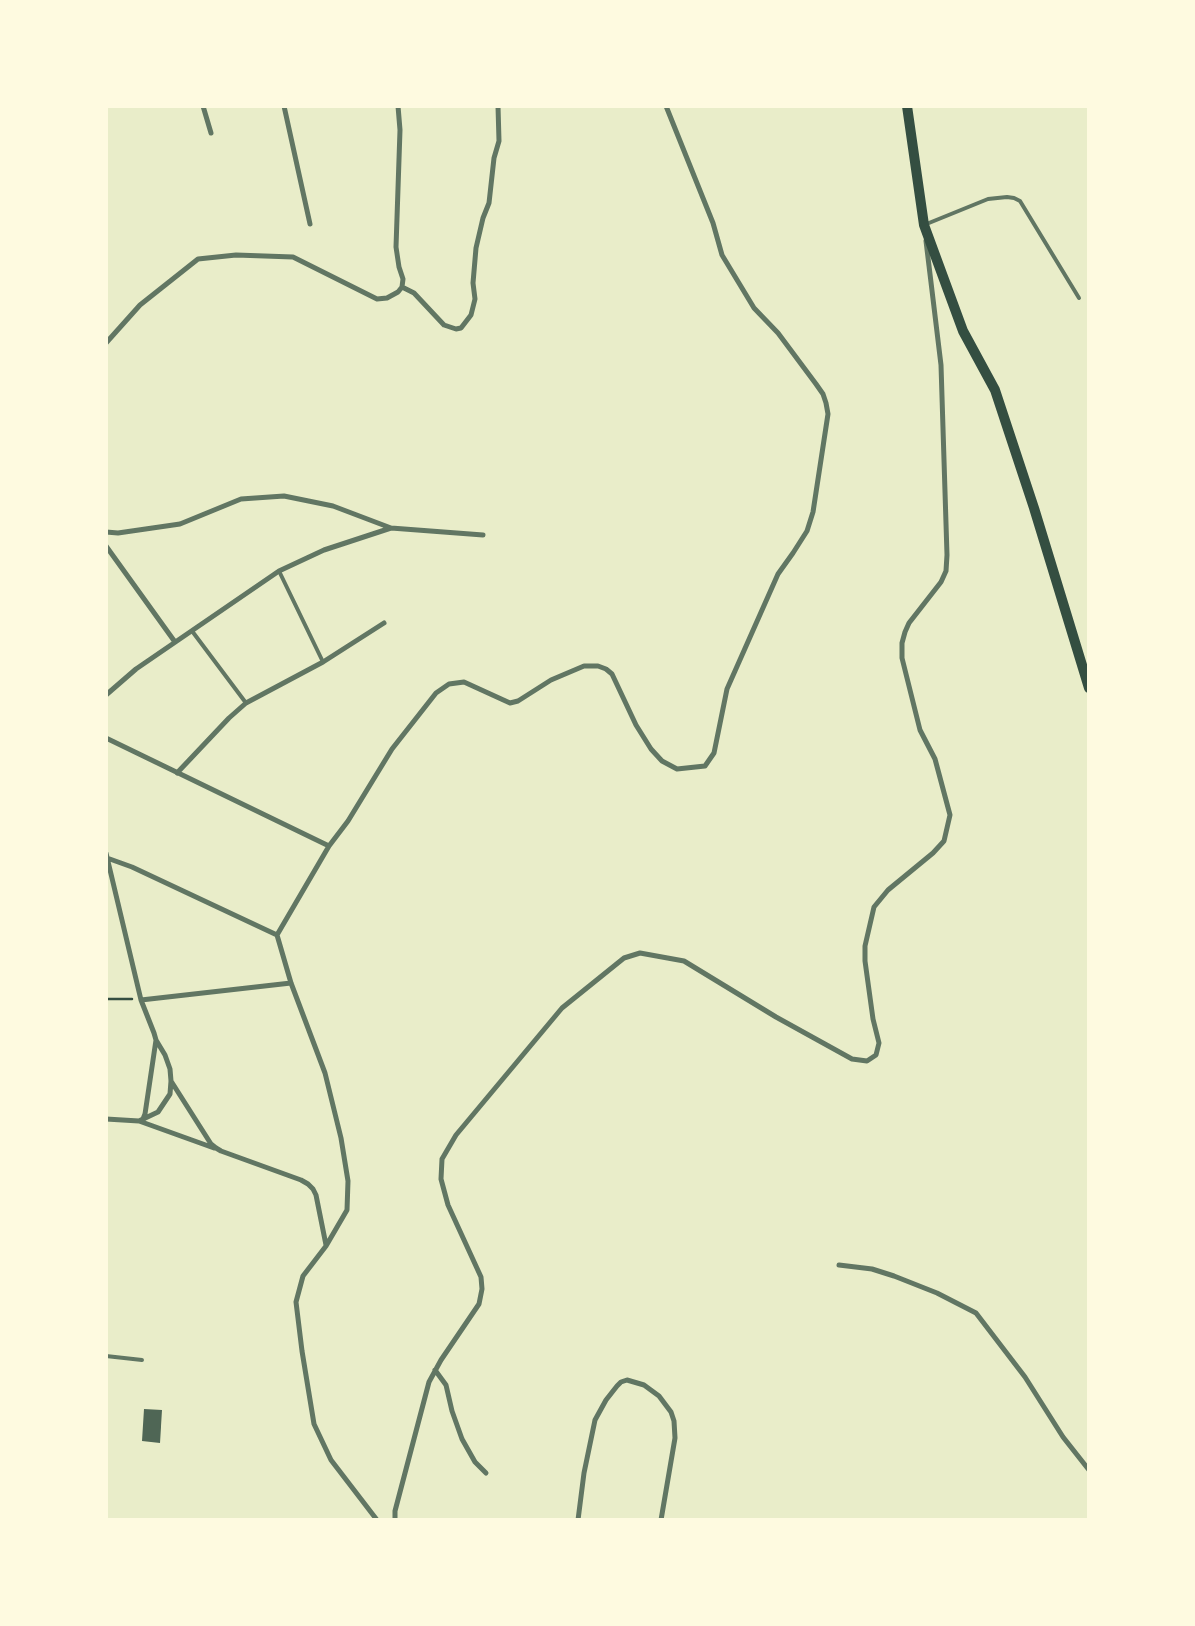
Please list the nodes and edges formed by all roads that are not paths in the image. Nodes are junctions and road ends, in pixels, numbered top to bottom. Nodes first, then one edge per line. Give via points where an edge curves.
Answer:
1 (203, 106) edge
2 (284, 106) edge
3 (398, 106) edge
4 (498, 106) edge
5 (666, 106) edge
6 (908, 106) edge
7 (211, 133) dead end
8 (310, 224) dead end
9 (924, 225) junction
10 (402, 287) junction
11 (1080, 298) dead end
12 (106, 343) edge
13 (392, 528) junction
14 (106, 532) edge
15 (483, 535) dead end
16 (106, 546) edge
17 (279, 571) junction
18 (384, 623) dead end
19 (192, 631) junction
20 (175, 642) junction
21 (323, 662) junction
22 (1089, 688) edge
23 (107, 694) edge
24 (246, 703) junction
25 (106, 738) edge
26 (177, 773) junction
27 (329, 846) junction
28 (107, 856) edge
29 (278, 935) junction
30 (291, 983) junction
31 (141, 1000) junction
32 (156, 1040) junction
33 (171, 1082) junction
34 (106, 1119) edge
35 (139, 1122) junction
36 (216, 1148) junction
37 (326, 1246) junction
38 (838, 1265) dead end
39 (106, 1356) edge
40 (142, 1360) dead end
41 (435, 1370) junction
42 (1089, 1470) edge
43 (486, 1474) dead end
44 (377, 1520) edge
45 (395, 1520) edge
46 (578, 1520) edge
47 (661, 1520) edge

1 - 7 street
2 - 8 street
3 - 10 street via 396,247
4 - 10 street via 499,141 489,203 476,248 475,300 471,315 456,330 444,325 414,293
5 - 27 street via 713,223 722,255 754,308 778,332 823,394 828,414 813,512 807,531 778,574 727,689 714,753 705,766 696,768 677,769 662,761 636,725 612,674 598,666 584,666 510,703 464,682 449,684 436,693 392,749
6 - 9 main road
9 - 11 lane via 988,199 1014,198 1020,201
9 - 22 main road via 963,331 995,390
9 - 41 street via 941,365 947,556 941,582 905,632 902,658 920,730 935,759 950,815 944,841 888,890 874,907 865,961 879,1043 876,1056 867,1061 852,1059 684,961 640,952 624,958 562,1008 456,1135 442,1159 440,1179 448,1205 481,1277 482,1289 479,1304
10 - 12 street via 387,298 378,299 294,257 198,259 140,305
13 - 14 street via 332,506 284,496 241,499 180,524
13 - 15 street
13 - 17 street via 324,550
16 - 20 street
17 - 19 street
17 - 21 lane
18 - 21 street
19 - 20 street
19 - 24 lane
20 - 23 street
21 - 24 street
24 - 26 street
25 - 26 street
26 - 27 street
27 - 29 street
28 - 29 street
28 - 31 street
29 - 30 street
30 - 31 street
30 - 37 street via 325,1073 348,1181 347,1210
31 - 32 street
32 - 33 street via 165,1055
32 - 35 street via 145,1114
33 - 35 street via 170,1094 158,1112
33 - 36 street
34 - 35 street
35 - 36 street
36 - 37 street via 308,1184 316,1195
37 - 44 street via 303,1276 296,1302 314,1424 330,1460
38 - 42 street via 872,1269 894,1276 937,1292 976,1313
39 - 40 lane
41 - 43 street via 446,1386 465,1445
41 - 45 street via 428,1382
46 - 47 street via 595,1420 616,1386 627,1380 644,1385 659,1396 674,1422 675,1438

